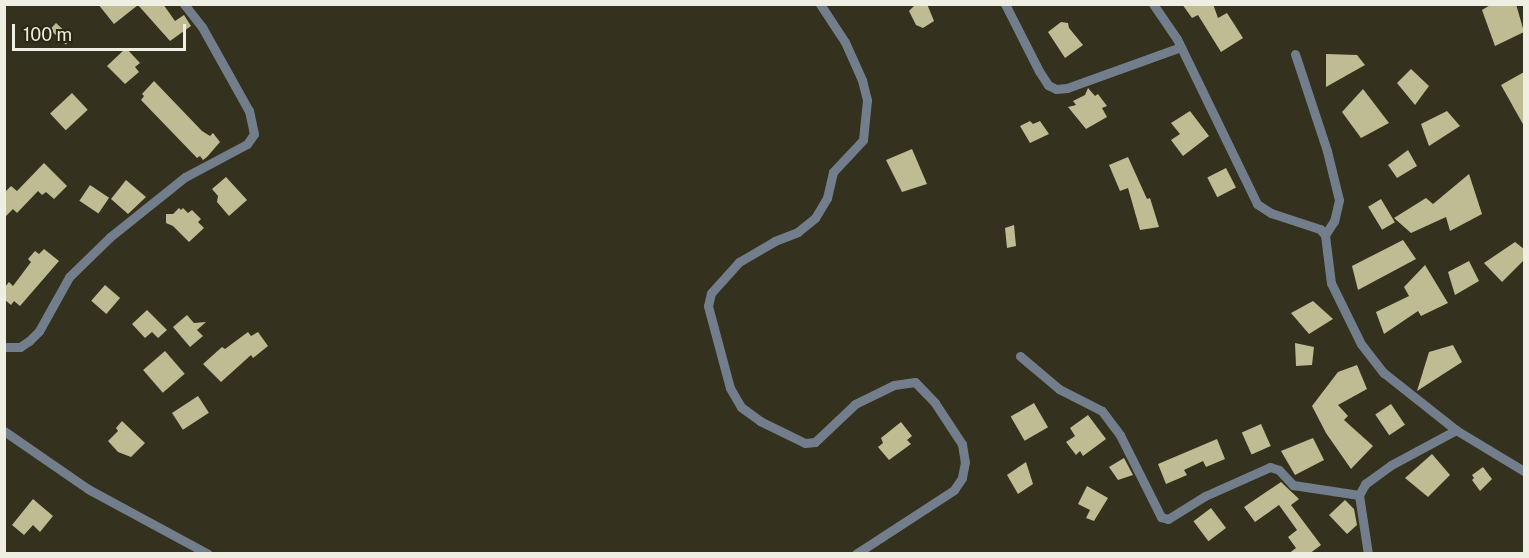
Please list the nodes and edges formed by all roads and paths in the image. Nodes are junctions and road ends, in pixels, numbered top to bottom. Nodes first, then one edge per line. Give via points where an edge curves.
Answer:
1 (184, 4) edge
2 (820, 4) edge
3 (1005, 4) edge
4 (1153, 4) edge
5 (1181, 47) junction
6 (1295, 54) dead end
7 (1325, 235) junction
8 (4, 347) edge
9 (1020, 356) dead end
10 (1456, 430) junction
11 (4, 431) edge
12 (1524, 471) edge
13 (1359, 495) junction
14 (208, 554) edge
15 (856, 554) edge
16 (1368, 554) edge

1 - 8 street via 202,27 249,111 254,134 247,144 185,177 110,237 69,277 39,331 20,346
2 - 15 street via 845,42 862,80 867,100 863,140 833,172 827,198 815,218 798,232 739,262 711,292 708,306 730,388 741,407 760,421 814,442 855,404 894,385 915,382 931,398 962,444 965,462 954,490
3 - 5 street via 1039,71 1048,85 1056,89
4 - 5 street
5 - 7 street via 1257,204 1271,213 1320,229
6 - 7 street via 1339,200 1334,221
7 - 10 street via 1331,283 1361,344 1384,373
9 - 13 street via 1059,389 1102,411 1120,435 1161,517 1168,519 1205,496 1270,466 1280,470 1293,485
10 - 12 street
10 - 13 street via 1391,465 1365,484
11 - 14 street via 88,489
13 - 16 street

